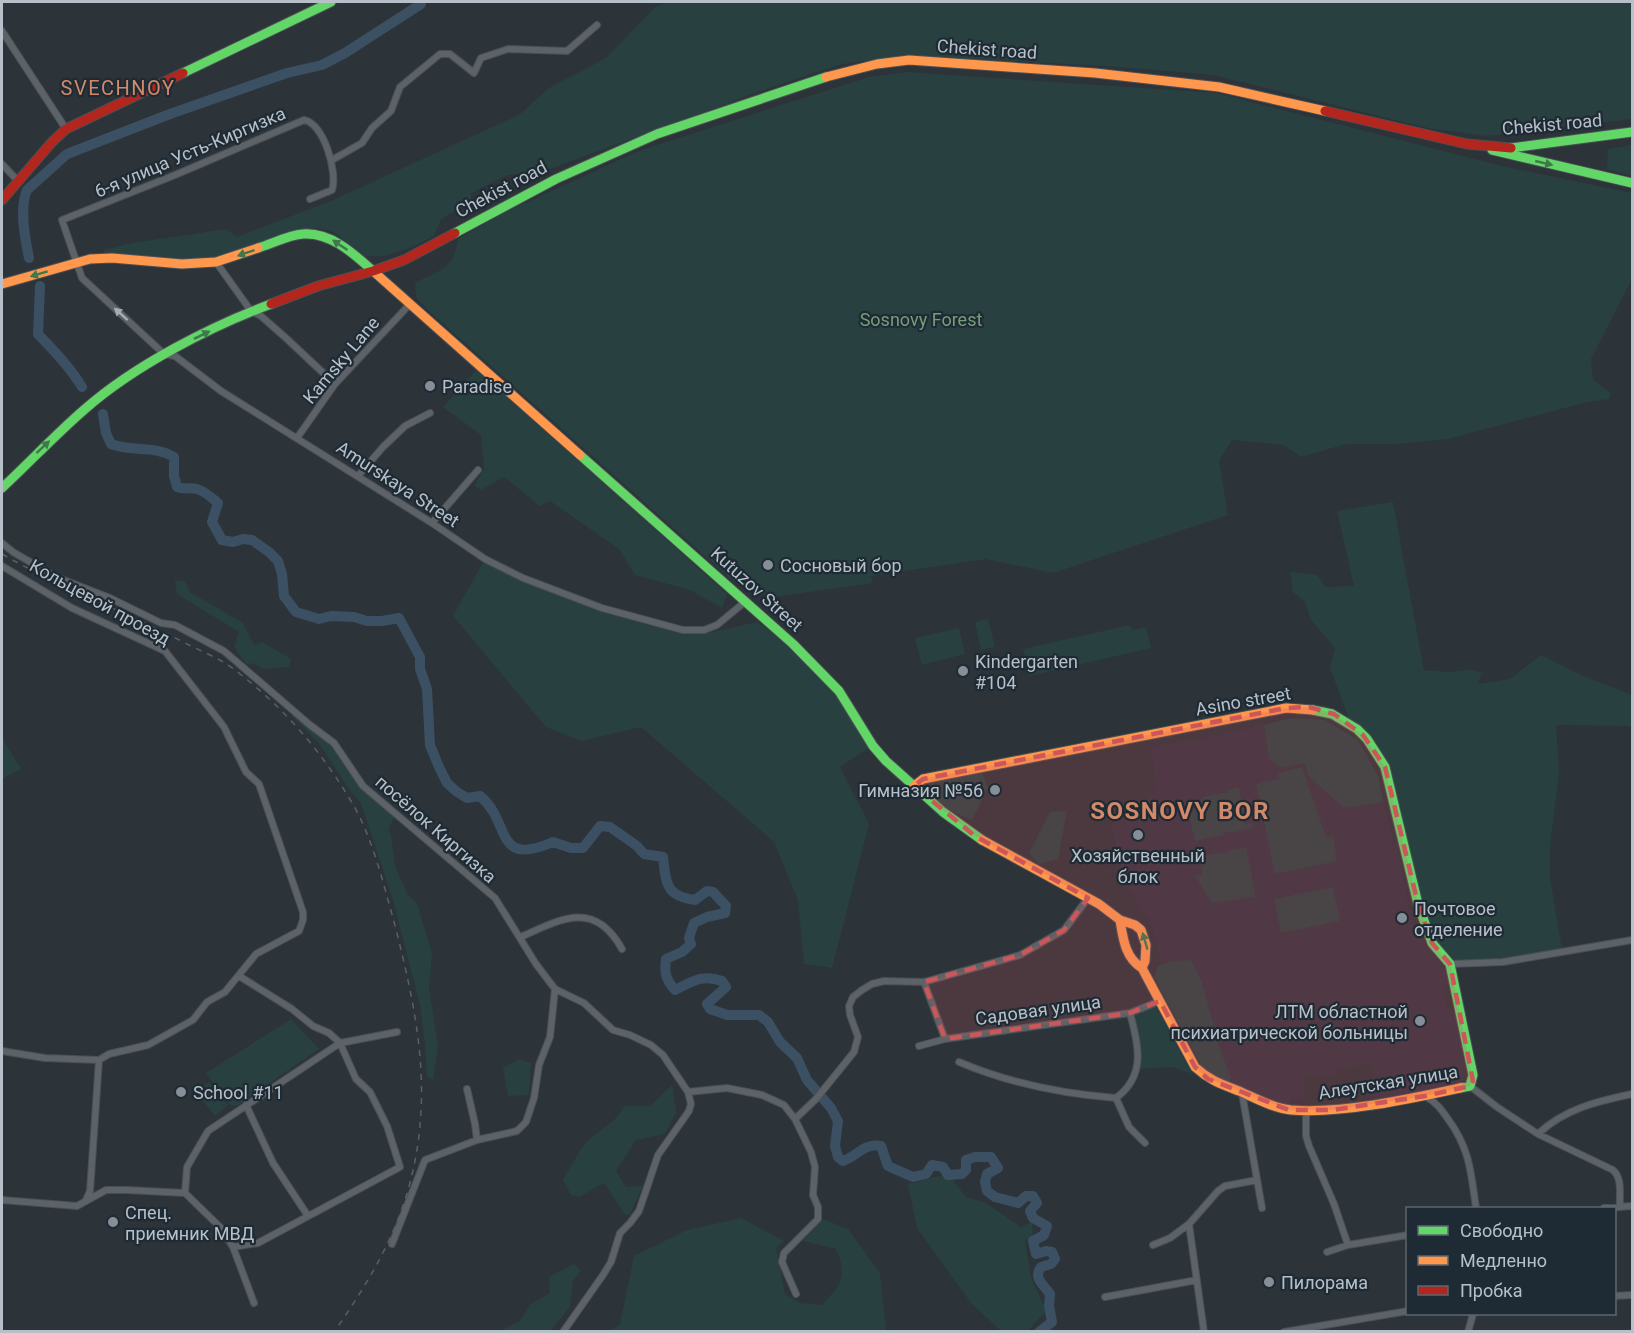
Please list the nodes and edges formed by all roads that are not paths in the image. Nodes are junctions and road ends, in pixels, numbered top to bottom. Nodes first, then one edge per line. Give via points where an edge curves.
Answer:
1 (324, 3) edge
2 (597, 25) dead end
3 (2, 31) edge
4 (66, 129) junction
5 (1632, 132) edge
6 (1467, 144) junction
7 (332, 160) junction
8 (2, 164) edge
9 (18, 181) junction
10 (1632, 183) edge
11 (310, 199) dead end
12 (2, 200) edge
13 (76, 262) junction
14 (216, 262) junction
15 (373, 271) junction
16 (2, 284) edge
17 (410, 304) junction
18 (251, 310) junction
19 (164, 354) junction
20 (335, 384) junction
21 (430, 413) dead end
22 (297, 438) junction
23 (478, 470) dead end
24 (358, 476) junction
25 (2, 488) edge
26 (432, 523) junction
27 (2, 543) edge
28 (2, 566) edge
29 (746, 601) junction
30 (914, 786) junction
31 (1088, 898) junction
32 (1120, 920) junction
33 (521, 937) junction
34 (1632, 940) edge
35 (622, 949) dead end
36 (1450, 964) junction
37 (1142, 968) junction
38 (239, 976) junction
39 (924, 982) junction
40 (555, 989) junction
41 (1160, 1001) junction
42 (1130, 1013) junction
43 (397, 1032) dead end
44 (945, 1039) junction
45 (340, 1043) junction
46 (919, 1046) dead end
47 (2, 1051) edge
48 (99, 1060) junction
49 (959, 1062) dead end
50 (1470, 1086) junction
51 (467, 1089) dead end
52 (688, 1092) junction
53 (1242, 1093) junction
54 (1632, 1094) edge
55 (1425, 1096) junction
56 (1116, 1098) junction
57 (246, 1105) junction
58 (1306, 1110) junction
59 (795, 1119) junction
60 (1538, 1134) junction
61 (477, 1140) junction
62 (1145, 1143) dead end
63 (1257, 1180) junction
64 (185, 1193) junction
65 (2, 1200) edge
66 (86, 1201) junction
67 (1632, 1206) edge
68 (1476, 1207) edge
69 (1620, 1207) junction
70 (1262, 1208) dead end
71 (1616, 1208) edge
72 (308, 1216) junction
73 (1189, 1224) junction
74 (1406, 1235) edge
75 (392, 1244) dead end
76 (1153, 1245) dead end
77 (1348, 1245) junction
78 (233, 1247) junction
79 (1327, 1252) dead end
80 (1197, 1280) junction
81 (796, 1294) dead end
82 (1632, 1295) edge
83 (1616, 1296) edge
84 (1105, 1298) dead end
85 (254, 1303) dead end
86 (1406, 1311) edge
87 (1473, 1315) edge
88 (563, 1332) edge
89 (1204, 1332) edge
90 (1284, 1332) edge
91 (1468, 1332) edge

1 - 4 street
2 - 7 street via 567,51 508,49 481,58 474,73 450,54 440,54 400,87 391,111 362,143
3 - 4 street
4 - 9 street
5 - 6 street, Chekist road via 1516,148
6 -> 10 street
6 - 15 street, Chekist road via 1219,87 1095,73 909,60 839,73 657,134 556,179 404,260
7 - 11 street, 6-я улица Усть-Киргизка via 332,190
7 - 13 street, 6-я улица Усть-Киргизка via 317,129 304,120 62,220
8 - 9 street
9 - 12 street
13 - 14 street, Kutuzov Street via 112,258 182,264
13 -> 16 street, Kutuzov Street
19 -> 13 street, Amurskaya Street via 82,278
15 -> 14 street, Kutuzov Street via 345,247 314,233
14 - 18 street
15 - 17 street, Kutuzov Street
15 - 18 street, Chekist road
17 - 20 street, Kamsky Lane
17 - 29 street, Kutuzov Street
19 -> 18 street, Chekist road
18 - 20 street
19 - 22 street, Amurskaya Street via 175,356 221,391
25 -> 19 street, Chekist road via 86,408
20 - 22 street, Kamsky Lane
21 - 24 street via 405,426
22 - 24 street, Amurskaya Street
23 - 26 street
24 - 26 street, Amurskaya Street
26 - 29 street, Amurskaya Street via 485,559 523,578 602,608 683,630 704,630 717,625
27 - 33 street, посёлок Киргизка via 56,577 161,623 175,625 224,651 334,743 363,786 495,898
28 - 38 street, Кольцевой проезд via 72,608 165,651 224,727 246,772 259,784 303,920 299,931 256,954
29 - 30 street, Kutuzov Street via 818,667 839,691 873,746
30 - 31 street, Kutuzov Street via 975,836
30 - 36 street, Asino street via 923,779 1286,708 1309,707 1334,714 1364,735 1376,749 1384,767 1418,904 1432,944
31 - 32 street, Kutuzov Street
31 - 39 street via 1064,930 1020,955
32 - 37 street via 1131,960
37 -> 32 street via 1148,954 1142,931 1133,922
33 - 35 street via 559,921 584,917 607,927
33 - 40 street, посёлок Киргизка
34 - 36 street via 1503,962
36 - 50 street, Алеутская улица via 1473,1075
37 - 41 street, Алеутская улица
38 - 45 street
38 - 48 street, Кольцевой проезд via 225,992 204,1005 193,1020 148,1045
39 - 44 street
39 - 59 street via 872,984 853,997 849,1015 858,1037 854,1052
40 - 52 street, посёлок Киргизка via 584,1003 614,1030 651,1045 663,1055
40 - 61 street via 550,1037 526,1122 507,1135
41 - 42 street, Садовая улица
41 - 53 street, Алеутская улица via 1195,1067 1208,1079
42 - 44 street, Садовая улица
42 - 56 street via 1137,1041 1137,1071
43 - 45 street
44 - 46 street, Садовая улица
45 - 57 street
45 - 72 street via 356,1079 370,1092 387,1126 400,1167
47 - 48 street
48 - 66 street via 90,1191
49 - 56 street via 1014,1082
50 - 55 street, Алеутская улица
50 - 60 street
51 - 61 street
52 - 59 street via 727,1088 762,1095 784,1105
52 - 88 street via 689,1111 658,1155 639,1211 620,1233 611,1262
53 - 58 street, Алеутская улица via 1281,1107
53 - 63 street
54 - 60 street via 1578,1108 1550,1122
55 - 58 street, Алеутская улица via 1333,1110
55 - 68 street via 1438,1105 1463,1143
56 - 62 street via 1130,1127
57 - 64 street via 208,1131 187,1167
57 - 72 street via 273,1163
58 - 77 street via 1309,1146
59 - 81 street via 814,1160 813,1195 819,1214 784,1254 782,1262
60 - 69 street via 1613,1170 1619,1181
61 - 75 street via 425,1160
63 - 70 street
63 - 73 street via 1225,1186
64 - 66 street via 106,1190
64 - 78 street via 221,1228
65 - 66 street via 77,1206
67 - 69 street
69 - 71 street
72 - 78 street via 258,1243
73 - 76 street
73 - 80 street
74 - 77 street
77 - 79 street
78 - 85 street
80 - 84 street
80 - 89 street
82 - 83 street
86 - 90 street
87 - 91 street

